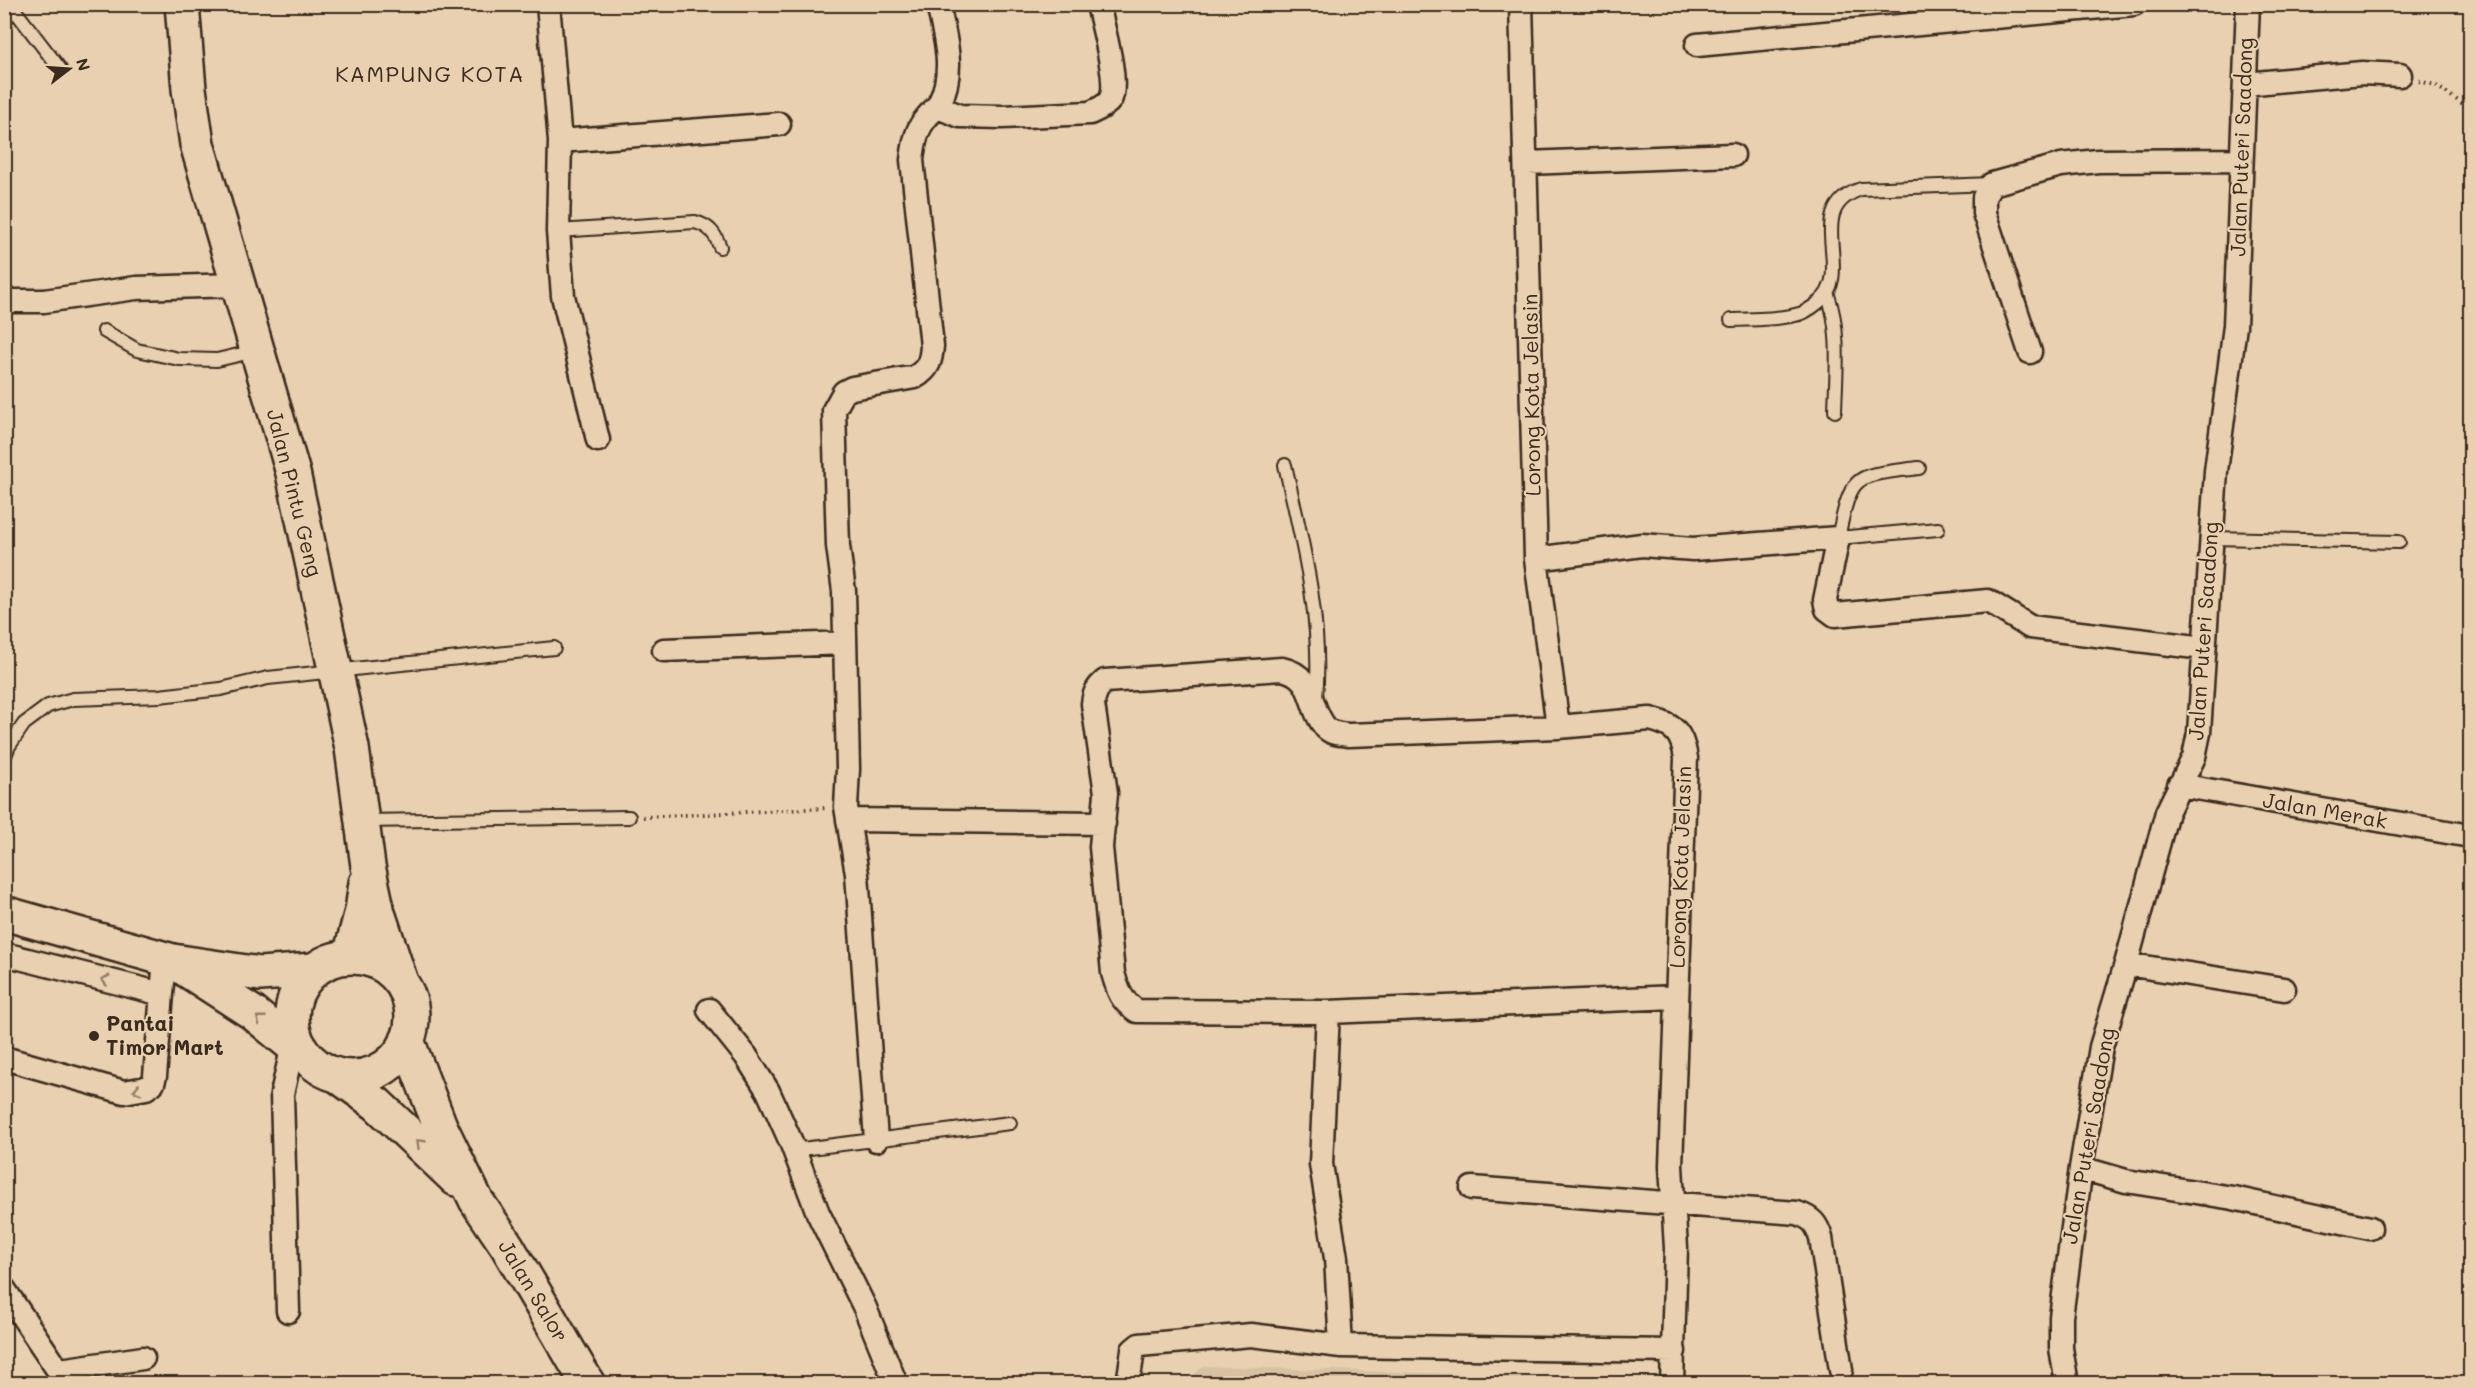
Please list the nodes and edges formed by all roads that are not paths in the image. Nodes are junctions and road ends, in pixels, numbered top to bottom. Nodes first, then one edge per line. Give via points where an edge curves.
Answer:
1 (9, 4) edge
2 (182, 4) edge
3 (548, 4) edge
4 (938, 4) edge
5 (1098, 4) edge
6 (1521, 4) edge
7 (2134, 4) edge
8 (2247, 4) edge
9 (4, 13) edge
10 (1696, 45) dead end
11 (60, 69) dead end
12 (2400, 75) road end
13 (2245, 84) junction
14 (938, 107) junction
15 (779, 124) dead end
16 (560, 141) junction
17 (1733, 155) dead end
18 (2240, 160) junction
19 (1527, 163) junction
20 (1992, 184) junction
21 (558, 231) junction
22 (720, 247) dead end
23 (237, 285) junction
24 (1828, 295) junction
25 (4, 301) edge
26 (1731, 320) dead end
27 (104, 331) dead end
28 (256, 351) junction
29 (2030, 352) dead end
30 (1835, 411) dead end
31 (598, 440) dead end
32 (1286, 465) dead end
33 (1919, 468) dead end
34 (1938, 529) dead end
35 (1838, 538) junction
36 (2211, 538) junction
37 (2399, 542) dead end
38 (1536, 559) junction
39 (846, 643) junction
40 (554, 648) dead end
41 (2204, 648) junction
42 (664, 650) dead end
43 (335, 671) junction
44 (1315, 706) junction
45 (1558, 727) junction
46 (4, 758) edge
47 (2179, 785) junction
48 (847, 814) junction
49 (629, 817) road end
50 (362, 821) junction
51 (1104, 823) junction
52 (2470, 836) edge
53 (368, 866) junction
54 (4, 913) edge
55 (4, 954) edge
56 (350, 956) junction
57 (169, 960) junction
58 (2127, 964) junction
59 (314, 970) junction
60 (401, 982) junction
61 (2284, 990) dead end
62 (162, 994) junction
63 (1676, 997) junction
64 (709, 1010) dead end
65 (1328, 1012) junction
66 (407, 1040) junction
67 (299, 1050) junction
68 (4, 1058) edge
69 (337, 1075) junction
70 (1010, 1123) dead end
71 (876, 1140) junction
72 (794, 1150) junction
73 (2081, 1168) junction
74 (1472, 1188) dead end
75 (476, 1200) junction
76 (1673, 1203) junction
77 (2370, 1228) dead end
78 (4, 1289) edge
79 (288, 1311) dead end
80 (1341, 1346) junction
81 (1674, 1351) junction
82 (143, 1358) dead end
83 (1841, 1370) dead end
84 (588, 1383) edge
85 (896, 1383) edge
86 (1128, 1383) edge
87 (1672, 1383) edge
88 (2067, 1383) edge

1 - 9 street
1 - 11 lane
2 - 23 main road, Jalan Pintu Geng via 197,144
3 - 16 street
4 - 14 street via 949,67
5 - 14 street via 1113,91 1102,107 1090,112 1002,117 960,116
6 - 19 street, Lorong Kota Jelasin
7 - 10 street
8 - 13 street, Jalan Puteri Saadong
12 - 13 street via 2362,73
13 - 18 street, Jalan Puteri Saadong
14 - 39 street via 919,128 912,160 931,360 924,372 915,377 844,392 834,410 838,546
15 - 16 street
16 - 21 street
17 - 19 street
18 - 20 street via 2070,164
18 - 36 street, Jalan Puteri Saadong via 2235,326
19 - 38 street, Lorong Kota Jelasin
20 - 24 lane via 1861,189 1848,193 1832,216 1833,281
20 - 29 street via 1984,196 1984,213
21 - 22 lane via 695,222 706,225
21 - 31 street via 563,296
23 - 25 street via 136,288 44,301
23 - 28 main road, Jalan Pintu Geng
24 - 26 lane via 1797,315
24 - 30 lane via 1837,347
27 - 28 lane via 137,350 179,359 217,360
28 - 43 main road, Jalan Pintu Geng via 293,474
32 - 44 lane via 1307,562 1319,663
33 - 35 lane via 1864,476 1846,500
34 - 35 lane
35 - 38 street via 1694,549 1642,545
35 - 41 street via 1825,600 1827,609 1835,615 1988,601 2030,627
36 - 37 lane
36 - 41 street, Jalan Puteri Saadong
38 - 45 street, Lorong Kota Jelasin
39 - 42 street
39 - 48 street
40 - 43 lane
41 - 47 street, Jalan Puteri Saadong via 2199,734 2194,757
43 - 46 lane via 159,696 73,699 48,706 24,724
43 - 50 main road, Jalan Pintu Geng via 352,748
44 - 45 street via 1326,727 1349,735
44 - 51 street via 1304,682 1295,672 1282,669 1105,681 1094,695 1106,793
45 - 63 street, Lorong Kota Jelasin via 1650,719 1676,730 1684,744
47 - 52 street, Jalan Merak
47 - 58 street, Jalan Puteri Saadong via 2167,812
48 - 51 street
48 - 71 street via 857,874
49 - 50 lane
50 - 53 main road, Jalan Pintu Geng
51 - 65 street via 1101,848 1113,973 1118,993 1126,1004 1137,1011
53 - 56 main road
53 - 60 main road, Jalan Pintu Geng via 378,913
54 - 57 main road
62 -> 55 street
56 - 59 main road via 330,960
56 - 60 main road via 369,959 387,968
57 - 59 main road via 260,975
57 - 62 street
67 -> 57 main road via 253,1013
58 - 61 street
58 - 73 street, Jalan Puteri Saadong via 2101,1047
59 - 67 main road via 301,984 294,1002 291,1021
60 - 66 main road via 410,1001 412,1021
62 -> 68 street via 155,1076 146,1088 124,1092
63 - 65 street
63 - 76 street, Lorong Kota Jelasin
64 - 72 street via 768,1091
65 - 80 street via 1321,1164 1336,1258
66 - 69 main road via 386,1067 354,1077
66 - 75 main road, Jalan Salor via 440,1126
67 - 69 main road via 320,1068
67 - 79 street via 282,1094
75 -> 69 main road, Jalan Salor via 377,1104
70 - 71 lane
71 - 72 lane
72 - 85 street
73 - 77 street
73 - 88 street, Jalan Puteri Saadong via 2061,1317
74 - 76 street
75 - 84 main road, Jalan Salor
76 - 81 street, Lorong Kota Jelasin
76 - 83 street via 1797,1213 1810,1218 1821,1238
78 - 82 street via 60,1370
80 - 81 street
80 - 86 street via 1251,1335 1145,1343 1133,1350
81 - 87 street, Lorong Kota Jelasin

